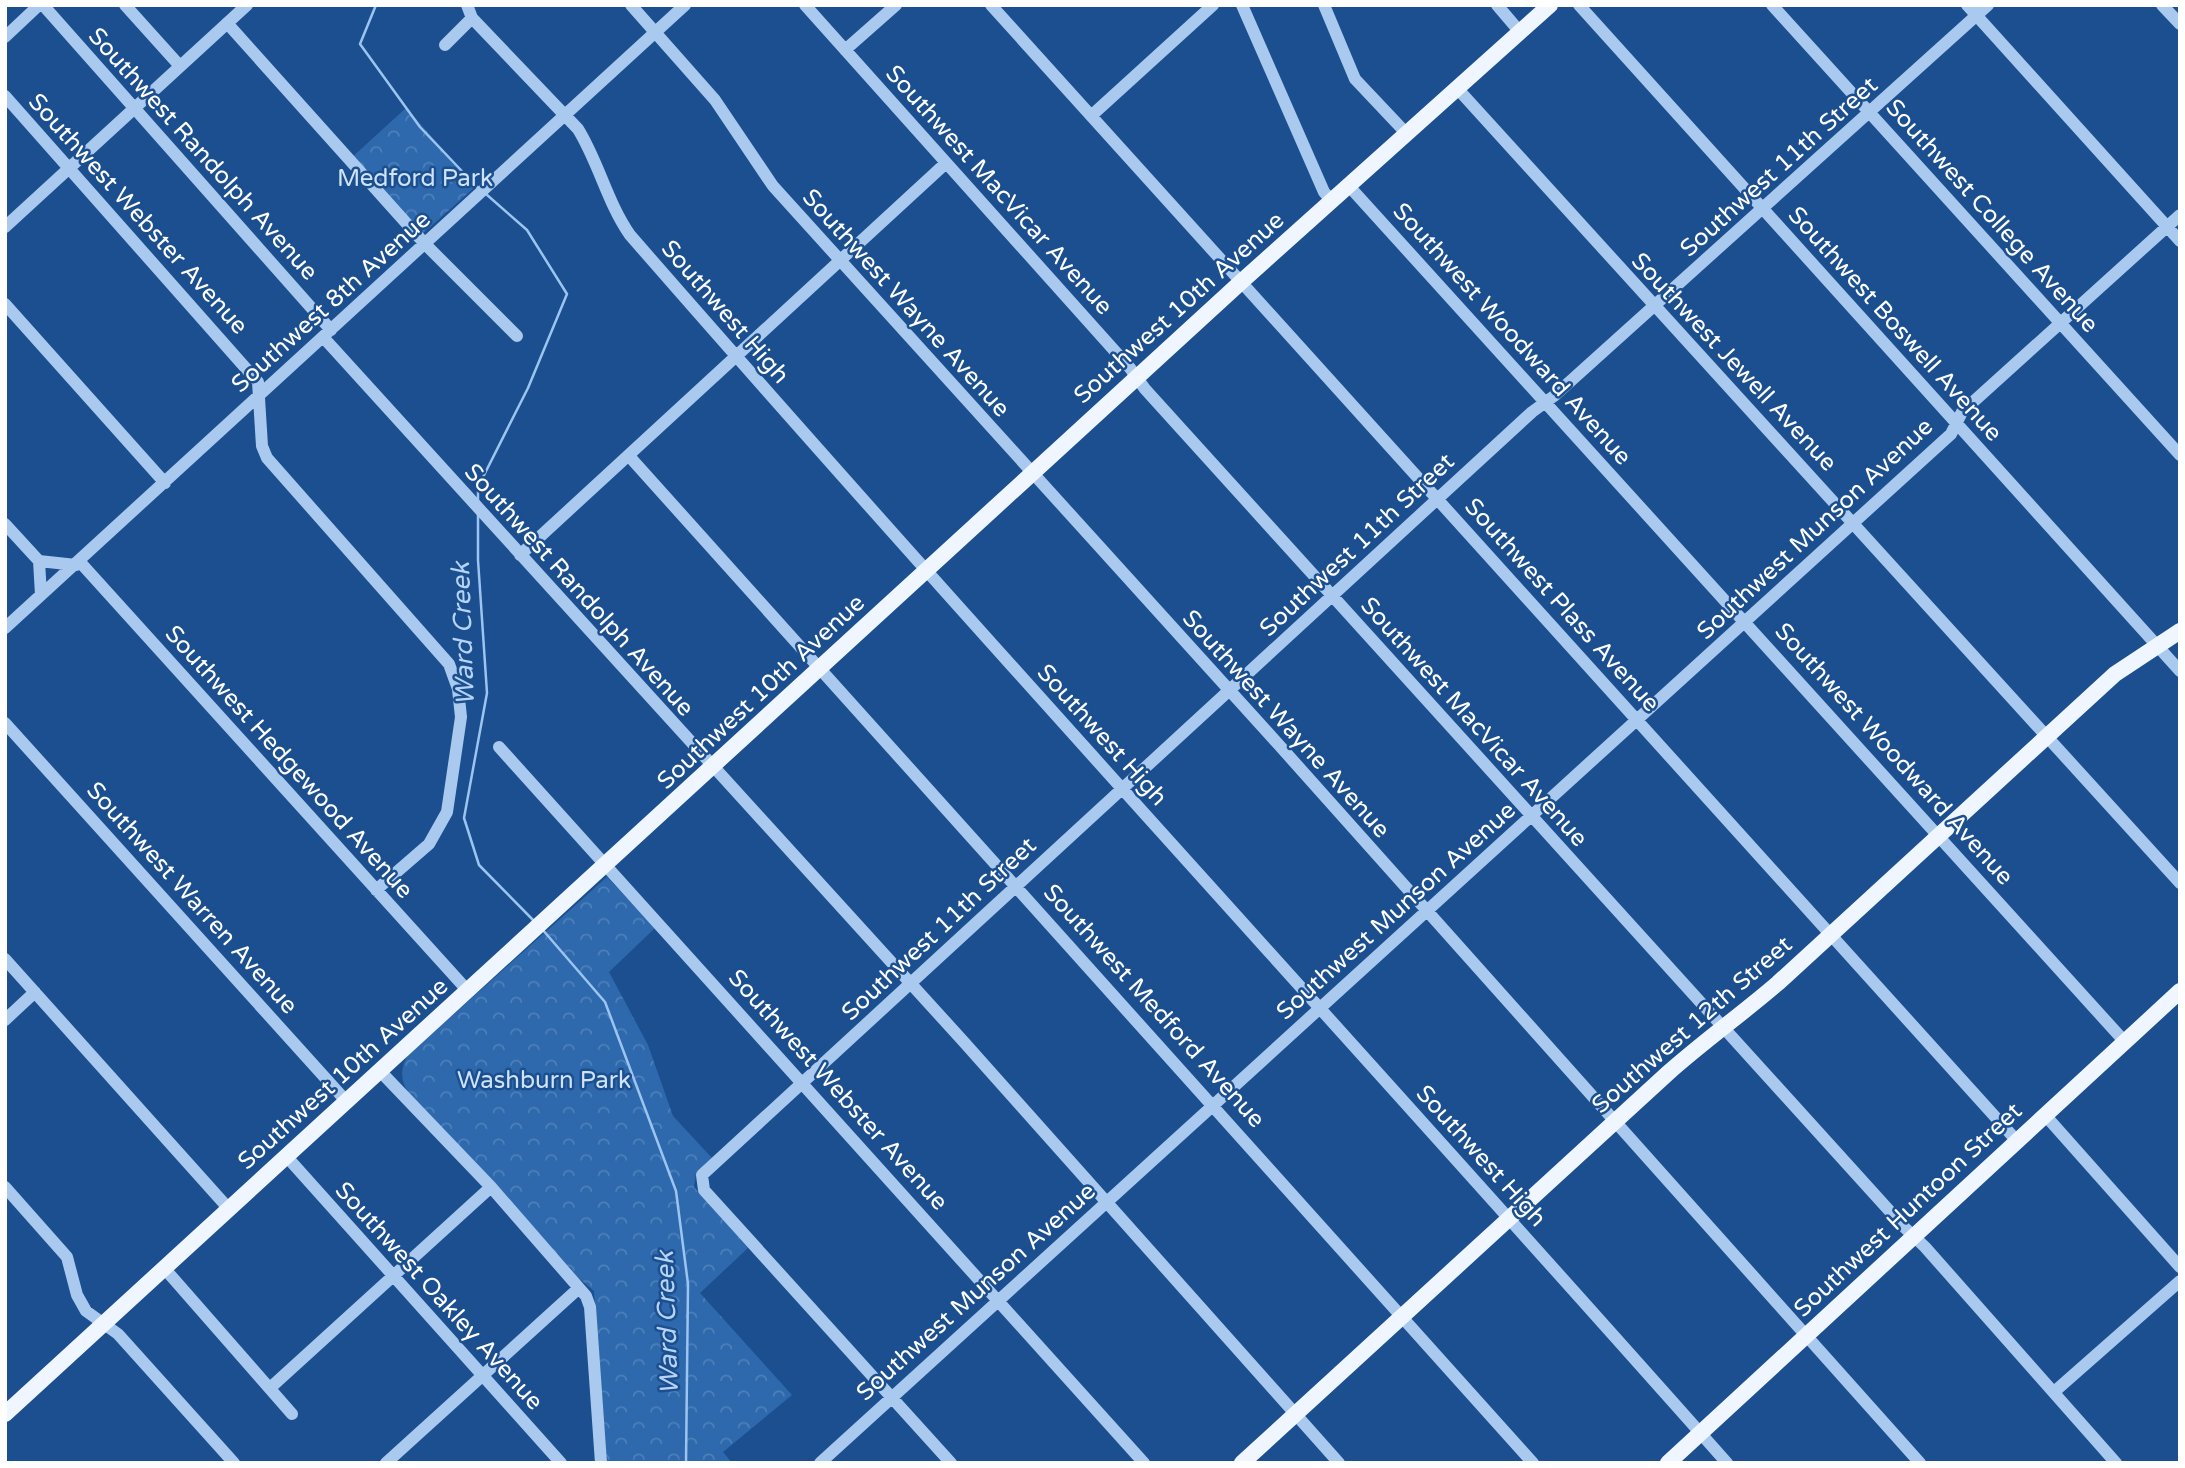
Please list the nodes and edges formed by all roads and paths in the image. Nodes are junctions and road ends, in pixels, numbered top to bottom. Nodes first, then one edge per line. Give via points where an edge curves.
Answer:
1 (41, 5) edge
2 (125, 5) edge
3 (247, 5) edge
4 (631, 5) edge
5 (685, 5) edge
6 (805, 5) edge
7 (896, 5) edge
8 (991, 5) edge
9 (1213, 5) edge
10 (1242, 5) edge
11 (1324, 5) edge
12 (1497, 5) edge
13 (1550, 5) edge
14 (1579, 5) edge
15 (1772, 5) edge
16 (1967, 5) edge
17 (1988, 5) edge
18 (2162, 5) edge
19 (470, 12) edge
20 (1976, 16) junction
21 (227, 23) junction
22 (2180, 24) edge
23 (1520, 32) junction
24 (655, 33) junction
25 (5, 37) edge
26 (445, 45) dead end
27 (845, 50) junction
28 (179, 65) junction
29 (1456, 87) junction
30 (5, 96) edge
31 (133, 108) junction
32 (1869, 113) junction
33 (565, 116) junction
34 (1091, 116) junction
35 (1406, 133) junction
36 (946, 163) junction
37 (68, 168) junction
38 (1348, 185) junction
39 (1331, 200) junction
40 (1763, 210) junction
41 (2180, 215) edge
42 (5, 227) edge
43 (2167, 227) junction
44 (2180, 241) edge
45 (425, 244) junction
46 (840, 261) junction
47 (1241, 282) junction
48 (5, 303) edge
49 (1655, 306) junction
50 (2060, 323) junction
51 (327, 333) junction
52 (517, 336) dead end
53 (736, 357) junction
54 (1136, 377) junction
55 (261, 394) junction
56 (1545, 402) junction
57 (1956, 423) junction
58 (2180, 455) edge
59 (629, 456) junction
60 (1031, 474) junction
61 (165, 483) junction
62 (1438, 499) junction
63 (1853, 523) junction
64 (5, 524) edge
65 (520, 555) junction
66 (38, 561) junction
67 (77, 563) junction
68 (926, 571) junction
69 (41, 595) junction
70 (1332, 596) junction
71 (1746, 621) junction
72 (5, 628) edge
73 (2180, 631) edge
74 (2157, 646) junction
75 (820, 669) junction
76 (2180, 671) edge
77 (1230, 691) junction
78 (1638, 720) junction
79 (5, 723) edge
80 (2046, 737) junction
81 (499, 747) dead end
82 (713, 768) junction
83 (1123, 789) junction
84 (1532, 817) junction
85 (1940, 835) junction
86 (606, 866) junction
87 (2180, 883) edge
88 (1017, 886) junction
89 (376, 890) junction
90 (1425, 911) junction
91 (1831, 934) junction
92 (5, 959) edge
93 (911, 984) junction
94 (468, 991) junction
95 (35, 992) junction
96 (2178, 997) edge
97 (1320, 1007) junction
98 (5, 1020) edge
99 (1722, 1027) junction
100 (2125, 1042) junction
101 (380, 1070) junction
102 (804, 1082) junction
103 (346, 1102) junction
104 (1213, 1104) junction
105 (2045, 1115) junction
106 (1615, 1121) junction
107 (2017, 1141) junction
108 (286, 1157) junction
109 (5, 1187) edge
110 (491, 1187) junction
111 (1105, 1201) junction
112 (229, 1209) junction
113 (1509, 1218) junction
114 (1914, 1236) junction
115 (2180, 1267) edge
116 (165, 1269) junction
117 (393, 1276) junction
118 (2180, 1281) edge
119 (579, 1288) junction
120 (998, 1298) junction
121 (1402, 1316) junction
122 (103, 1324) junction
123 (1807, 1336) junction
124 (483, 1376) junction
125 (270, 1388) junction
126 (2054, 1392) junction
127 (891, 1397) junction
128 (5, 1414) edge
129 (292, 1414) dead end
130 (1296, 1414) junction
131 (1700, 1433) junction
132 (2110, 1461) edge
133 (234, 1463) edge
134 (386, 1463) edge
135 (561, 1463) edge
136 (601, 1463) edge
137 (820, 1463) edge
138 (951, 1463) edge
139 (1143, 1463) edge
140 (1242, 1463) edge
141 (1339, 1463) edge
142 (1533, 1463) edge
143 (1668, 1463) edge
144 (1727, 1463) edge
145 (1920, 1463) edge

1 - 25 street
1 - 31 street, Southwest Randolph Avenue
2 - 28 street
3 - 21 street
4 - 24 street, Southwest Wayne Avenue
5 - 24 street, Southwest 8th Avenue
6 - 27 street, Southwest MacVicar Avenue
7 - 27 street
8 - 34 street, Southwest Plass Avenue
9 - 34 street
10 - 39 street via 1296,132
11 - 35 street via 1355,79
12 - 23 street
13 - 23 main road, Southwest 10th Avenue
14 - 40 street, Southwest Boswell Avenue
15 - 32 street, Southwest College Avenue
16 - 20 street
17 - 20 street, Southwest 11th Street
18 - 22 street
19 - 26 street
19 - 33 street, Southwest High
20 - 32 street, Southwest 11th Street
20 - 43 street
21 - 28 street
21 - 45 street
23 - 29 main road, Southwest 10th Avenue
24 - 33 street, Southwest 8th Avenue
24 - 46 street, Southwest Wayne Avenue via 720,107 773,186
27 - 36 street, Southwest MacVicar Avenue
28 - 31 street
29 - 35 main road, Southwest 10th Avenue
29 - 49 street, Southwest Jewell Avenue
30 - 37 street, Southwest Webster Avenue
31 - 37 street
31 - 51 street, Southwest Randolph Avenue
32 - 40 street, Southwest 11th Street
32 - 50 street, Southwest College Avenue
33 - 45 street, Southwest 8th Avenue
33 - 53 street, Southwest High via 586,142 613,208 630,236
34 - 47 street, Southwest Plass Avenue
35 - 38 main road, Southwest 10th Avenue
36 - 46 street
36 - 54 street, Southwest MacVicar Avenue
37 - 42 street
37 - 55 street, Southwest Webster Avenue via 258,382
38 - 39 main road, Southwest 10th Avenue
38 - 56 street, Southwest Woodward Avenue
39 - 47 main road, Southwest 10th Avenue
40 - 49 street, Southwest 11th Street
40 - 57 street, Southwest Boswell Avenue
41 - 43 street, Southwest Munson Avenue
43 - 44 street
43 - 50 street, Southwest Munson Avenue
45 - 51 street, Southwest 8th Avenue
45 - 52 street
46 - 53 street
46 - 60 street, Southwest Wayne Avenue
47 - 54 main road, Southwest 10th Avenue
47 - 62 street, Southwest Plass Avenue
48 - 61 street
49 - 56 street, Southwest 11th Street
49 - 63 street, Southwest Jewell Avenue
50 - 57 street, Southwest Munson Avenue via 1962,412
50 - 58 street, Southwest College Avenue
51 - 55 street, Southwest 8th Avenue
51 - 65 street, Southwest Randolph Avenue
53 - 59 street
53 - 68 street, Southwest High
54 - 60 main road, Southwest 10th Avenue
54 - 70 street, Southwest MacVicar Avenue
55 - 61 street, Southwest 8th Avenue
55 - 89 street via 262,446 267,458 440,652 449,664 460,701 443,822 429,844
56 - 62 street, Southwest 11th Street
56 - 71 street, Southwest Woodward Avenue
57 - 63 street, Southwest Munson Avenue via 1951,434
57 - 74 street, Southwest Boswell Avenue
59 - 65 street
59 - 75 street, Southwest Medford Avenue
60 - 68 main road, Southwest 10th Avenue
60 - 77 street, Southwest Wayne Avenue
61 - 67 street, Southwest 8th Avenue
62 - 70 street, Southwest 11th Street
62 - 78 street, Southwest Plass Avenue
63 - 71 street, Southwest Munson Avenue
63 - 80 street, Southwest Jewell Avenue
64 - 66 street
65 - 82 street, Southwest Randolph Avenue
66 - 67 street
66 - 69 street
67 - 69 street, Southwest 8th Avenue
67 - 89 street, Southwest Hedgewood Avenue
68 - 75 main road, Southwest 10th Avenue
68 - 83 street, Southwest High
69 - 72 street, Southwest 8th Avenue
70 - 77 street, Southwest 11th Street
70 - 84 street, Southwest MacVicar Avenue
71 - 78 street, Southwest Munson Avenue
71 - 85 street, Southwest Woodward Avenue
73 - 74 main road, Southwest 12th Street
74 - 76 street, Southwest Boswell Avenue
74 - 80 main road, Southwest 12th Street via 2115,674
75 - 82 main road, Southwest 10th Avenue
75 - 88 street, Southwest Medford Avenue
77 - 83 street, Southwest 11th Street
77 - 90 street, Southwest Wayne Avenue
78 - 84 street, Southwest Munson Avenue
78 - 91 street, Southwest Plass Avenue
79 - 103 street, Southwest Warren Avenue
80 - 85 main road, Southwest 12th Street
80 - 87 street, Southwest Jewell Avenue
81 - 86 street, Southwest Webster Avenue
82 - 86 main road, Southwest 10th Avenue
82 - 93 street, Southwest Randolph Avenue
83 - 88 street, Southwest 11th Street
83 - 97 street, Southwest High
84 - 90 street, Southwest Munson Avenue
84 - 99 street, Southwest MacVicar Avenue
85 - 91 main road, Southwest 12th Street
85 - 100 street, Southwest Woodward Avenue
86 - 94 main road, Southwest 10th Avenue
86 - 102 street, Southwest Webster Avenue
88 - 93 street, Southwest 11th Street
88 - 104 street, Southwest Medford Avenue
89 - 94 street, Southwest Hedgewood Avenue
90 - 97 street, Southwest Munson Avenue
90 - 106 street, Southwest Wayne Avenue
91 - 99 main road, Southwest 12th Street via 1745,1012
91 - 107 street, Southwest Plass Avenue
92 - 95 street
93 - 102 street, Southwest 11th Street
93 - 111 street, Southwest Randolph Avenue
94 - 101 main road, Southwest 10th Avenue
95 - 98 street
95 - 112 street
96 - 100 main road, Southwest Huntoon Street
97 - 104 street, Southwest Munson Avenue
97 - 113 street, Southwest High
99 - 106 main road, Southwest 12th Street
99 - 114 street, Southwest MacVicar Avenue
100 - 105 main road, Southwest Huntoon Street
101 - 103 main road, Southwest 10th Avenue
101 - 110 street
102 - 120 street, Southwest Webster Avenue
102 - 127 street, Southwest 11th Street via 704,1172 701,1181 704,1190
103 - 108 main road, Southwest 10th Avenue
104 - 111 street, Southwest Munson Avenue
104 - 121 street, Southwest Medford Avenue
105 - 107 main road, Southwest Huntoon Street
105 - 115 street
106 - 113 main road, Southwest 12th Street
106 - 123 street, Southwest Wayne Avenue
107 - 114 main road, Southwest Huntoon Street
108 - 112 main road, Southwest 10th Avenue
108 - 117 street, Southwest Oakley Avenue
109 - 122 street via 67,1257 82,1306
110 - 117 street
110 - 119 street
111 - 120 street, Southwest Munson Avenue
111 - 130 street, Southwest Randolph Avenue
112 - 116 main road, Southwest 10th Avenue
113 - 121 main road, Southwest 12th Street
113 - 131 street, Southwest High
114 - 123 main road, Southwest Huntoon Street
114 - 126 street, Southwest MacVicar Avenue
116 - 122 main road, Southwest 10th Avenue
116 - 125 street
117 - 124 street, Southwest Oakley Avenue
117 - 125 street
118 - 126 street
119 - 124 street
119 - 136 street via 590,1307
120 - 127 street, Southwest Munson Avenue
120 - 139 street, Southwest Webster Avenue
121 - 130 main road, Southwest 12th Street
121 - 142 street, Southwest Medford Avenue
122 - 128 main road, Southwest 10th Avenue
122 - 133 street via 118,1334
123 - 131 main road, Southwest Huntoon Street
123 - 145 street, Southwest Wayne Avenue
124 - 134 street
124 - 135 street, Southwest Oakley Avenue
125 - 129 street
126 - 132 street, Southwest MacVicar Avenue
127 - 137 street, Southwest Munson Avenue
127 - 138 street
130 - 140 main road, Southwest 12th Street
130 - 141 street, Southwest Randolph Avenue
131 - 143 main road, Southwest Huntoon Street
131 - 144 street, Southwest High

